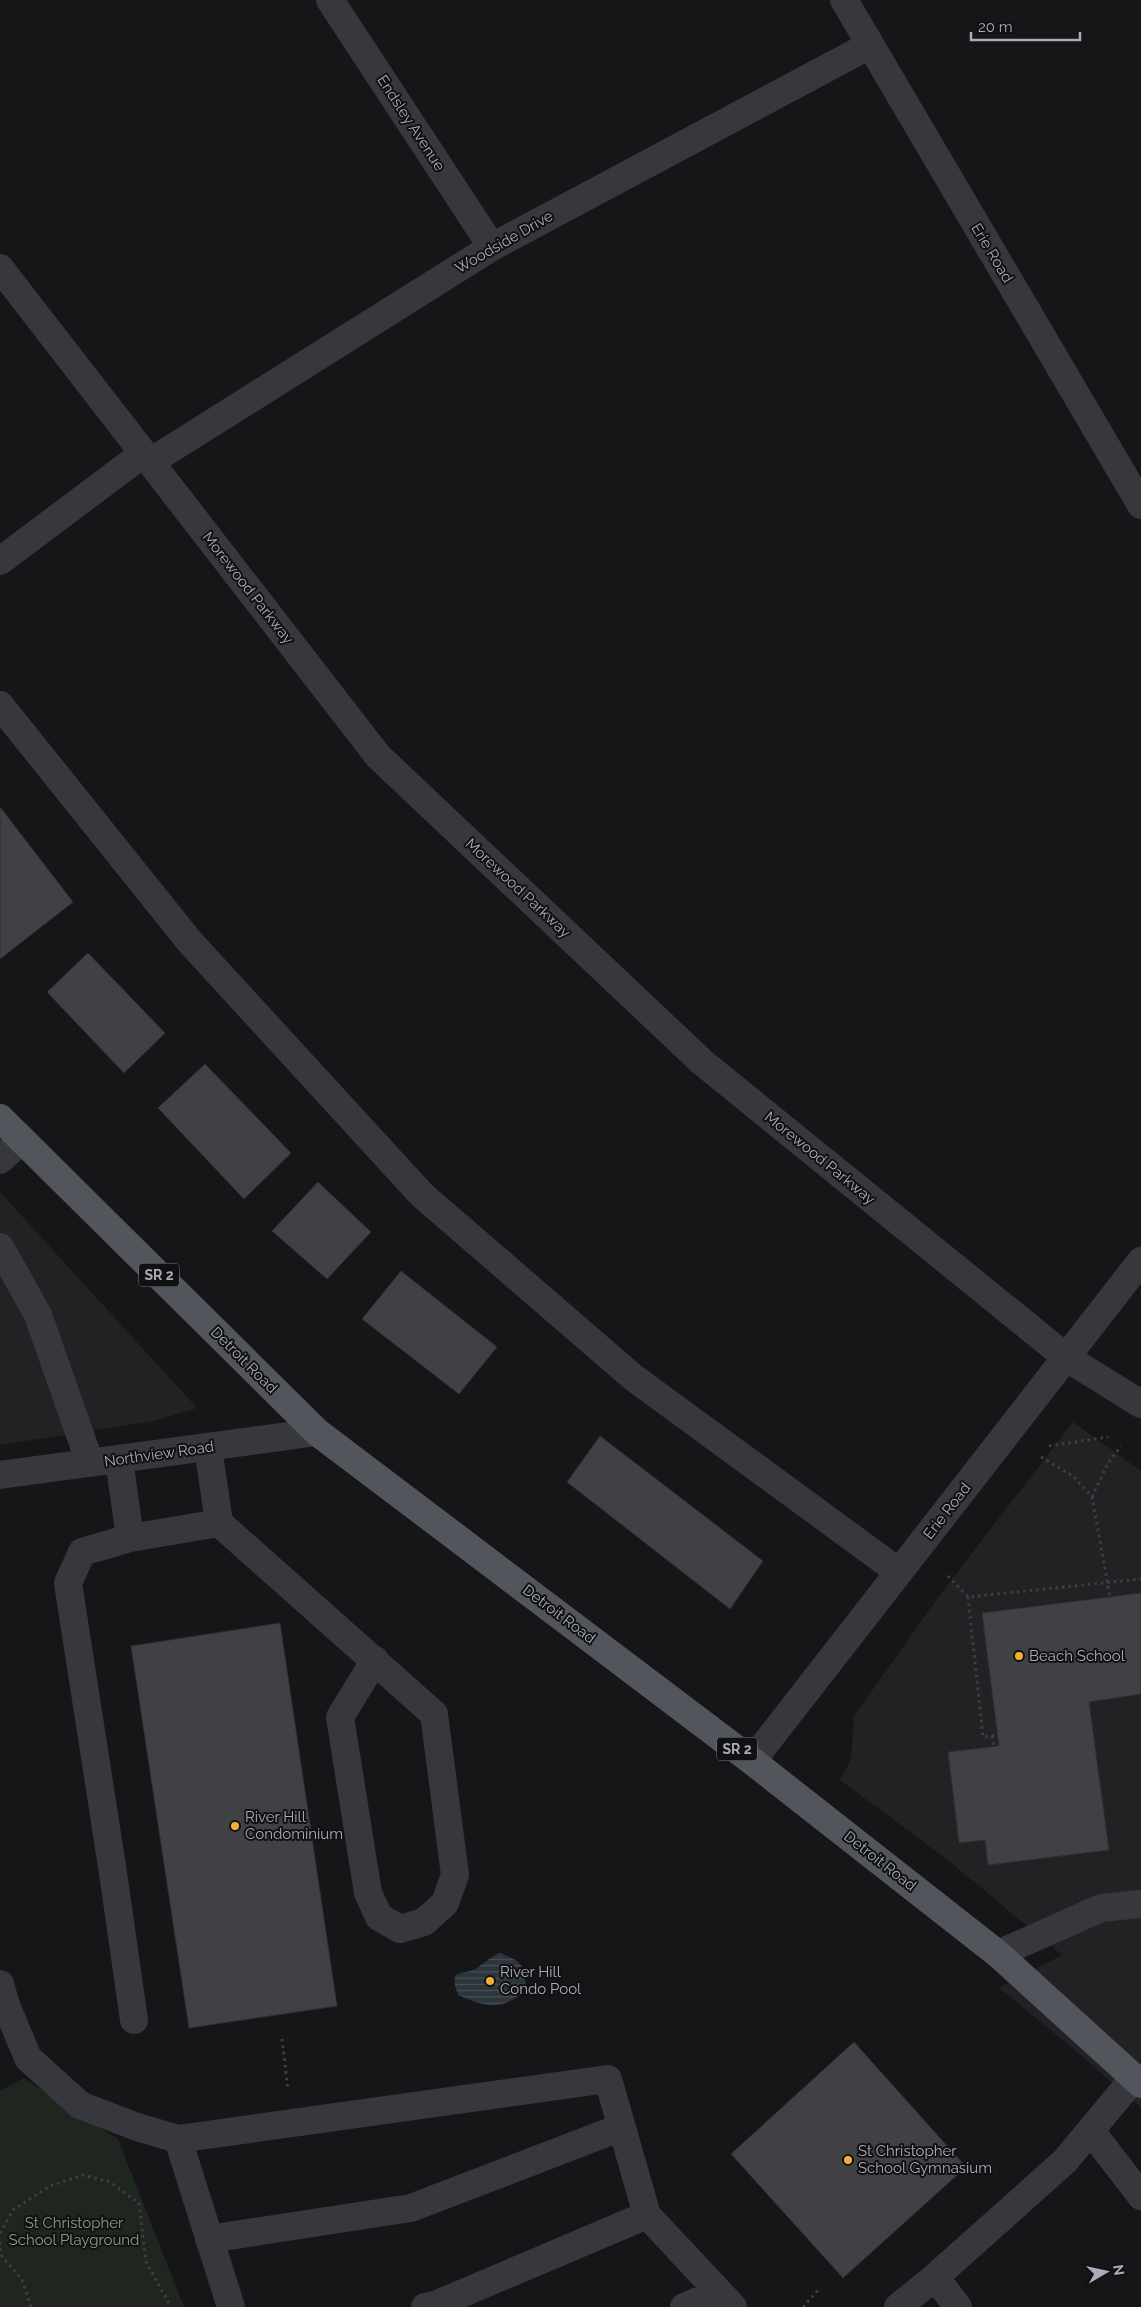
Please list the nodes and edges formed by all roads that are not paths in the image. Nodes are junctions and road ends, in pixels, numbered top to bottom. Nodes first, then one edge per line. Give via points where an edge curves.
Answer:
1 (330, 0) edge
2 (844, 0) edge
3 (870, 45) junction
4 (492, 246) junction
5 (0, 268) edge
6 (147, 458) junction
7 (1141, 505) edge
8 (0, 561) edge
9 (0, 705) edge
10 (0, 1118) edge
11 (22, 1140) junction
12 (0, 1160) edge
13 (0, 1246) edge
14 (1141, 1261) edge
15 (1067, 1358) junction
16 (1141, 1404) edge
17 (317, 1432) junction
18 (208, 1448) junction
19 (119, 1459) junction
20 (90, 1463) junction
21 (0, 1475) edge
22 (219, 1524) junction
23 (130, 1538) junction
24 (899, 1572) junction
25 (375, 1660) junction
26 (752, 1760) junction
27 (1141, 1904) edge
28 (998, 1954) junction
29 (0, 1984) edge
30 (134, 2020) dead end
31 (1137, 2081) edge
32 (622, 2128) junction
33 (1091, 2132) junction
34 (178, 2139) junction
35 (1141, 2196) edge
36 (647, 2215) junction
37 (209, 2239) junction
38 (936, 2277) junction
39 (726, 2300) edge
40 (231, 2307) edge
41 (425, 2307) edge
42 (684, 2307) edge
43 (898, 2307) edge
44 (958, 2307) edge

1 - 4 street, Endsley Avenue
2 - 3 street, Erie Road
3 - 4 street, Woodside Drive
3 - 7 street, Erie Road
4 - 6 street, Woodside Drive
5 - 6 street, Morewood Parkway
6 - 8 street, Woodside Drive
6 - 15 street, Morewood Parkway via 378,756 702,1062
9 - 24 street via 190,942 422,1195 634,1378
10 - 11 main road, Detroit Road / SR 2
11 - 12 street
11 - 17 main road, Detroit Road / SR 2
13 - 20 street via 38,1316
14 - 15 street, Erie Road
15 - 16 street, Morewood Parkway
15 - 24 street, Erie Road
17 - 18 street, Northview Road
17 - 26 main road, Detroit Road / SR 2
18 - 19 street, Northview Road
18 - 22 street
19 - 20 street, Northview Road
19 - 23 street
20 - 21 street, Northview Road
22 - 23 street
22 - 25 street
23 - 30 street via 82,1552 68,1583
24 - 26 street, Erie Road
25 - 25 street via 434,1714 455,1875 444,1903 424,1922 400,1929 380,1917 368,1893 340,1718
26 - 28 main road, Detroit Road / SR 2
27 - 28 street via 1101,1908
28 - 31 main road, Detroit Road / SR 2
29 - 34 street via 28,2058 80,2105
31 - 33 street
32 - 34 street via 608,2080
32 - 36 street
32 - 37 street via 411,2208
33 - 35 street
33 - 38 street via 1065,2161
34 - 37 street
36 - 39 street
36 - 41 street
37 - 40 street
38 - 43 street
38 - 44 street
39 - 42 street

